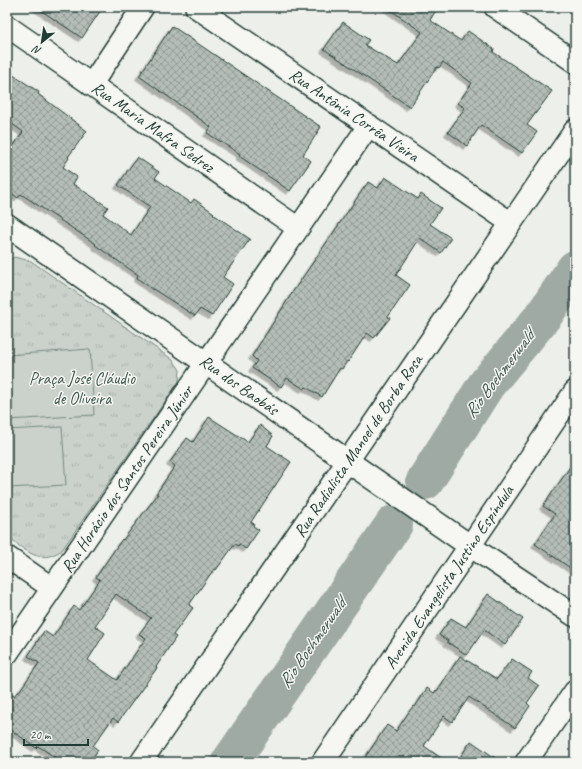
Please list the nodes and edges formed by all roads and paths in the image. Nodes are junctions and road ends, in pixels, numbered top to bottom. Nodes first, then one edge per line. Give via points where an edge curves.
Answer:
1 (143, 7) edge
2 (196, 7) edge
3 (495, 7) edge
4 (7, 26) edge
5 (575, 62) edge
6 (91, 84) junction
7 (368, 125) junction
8 (575, 130) edge
9 (511, 223) junction
10 (7, 225) edge
11 (298, 228) junction
12 (206, 363) junction
13 (575, 391) edge
14 (348, 461) junction
15 (470, 546) junction
16 (7, 557) edge
17 (52, 588) junction
18 (575, 616) edge
19 (7, 654) edge
20 (575, 691) edge
21 (141, 762) edge
22 (323, 762) edge
23 (526, 762) edge

1 - 6 street
2 - 7 street, Rua Antônia Corrêa Vieira
3 - 5 street
4 - 6 street, Rua Maria Mafra Sedrez
6 - 11 street, Rua Maria Mafra Sedrez
7 - 9 street, Rua Antônia Corrêa Vieira
7 - 11 street, Rua Horácio dos Santos Pereira Júnior
8 - 9 street, Rua Radialista Manoel de Borba Rosa
9 - 14 street, Rua Radialista Manoel de Borba Rosa
10 - 12 street, Rua dos Baobás
11 - 12 street, Rua Horácio dos Santos Pereira Júnior
12 - 14 street, Rua dos Baobás
12 - 17 street, Rua Horácio dos Santos Pereira Júnior
13 - 15 street, Avenida Evangelista Justino Espíndula
14 - 15 street, Rua dos Baobás
14 - 21 street, Rua Radialista Manoel de Borba Rosa
15 - 18 street
15 - 22 street, Avenida Evangelista Justino Espíndula
16 - 17 street
17 - 19 street, Rua Horácio dos Santos Pereira Júnior
20 - 23 street

